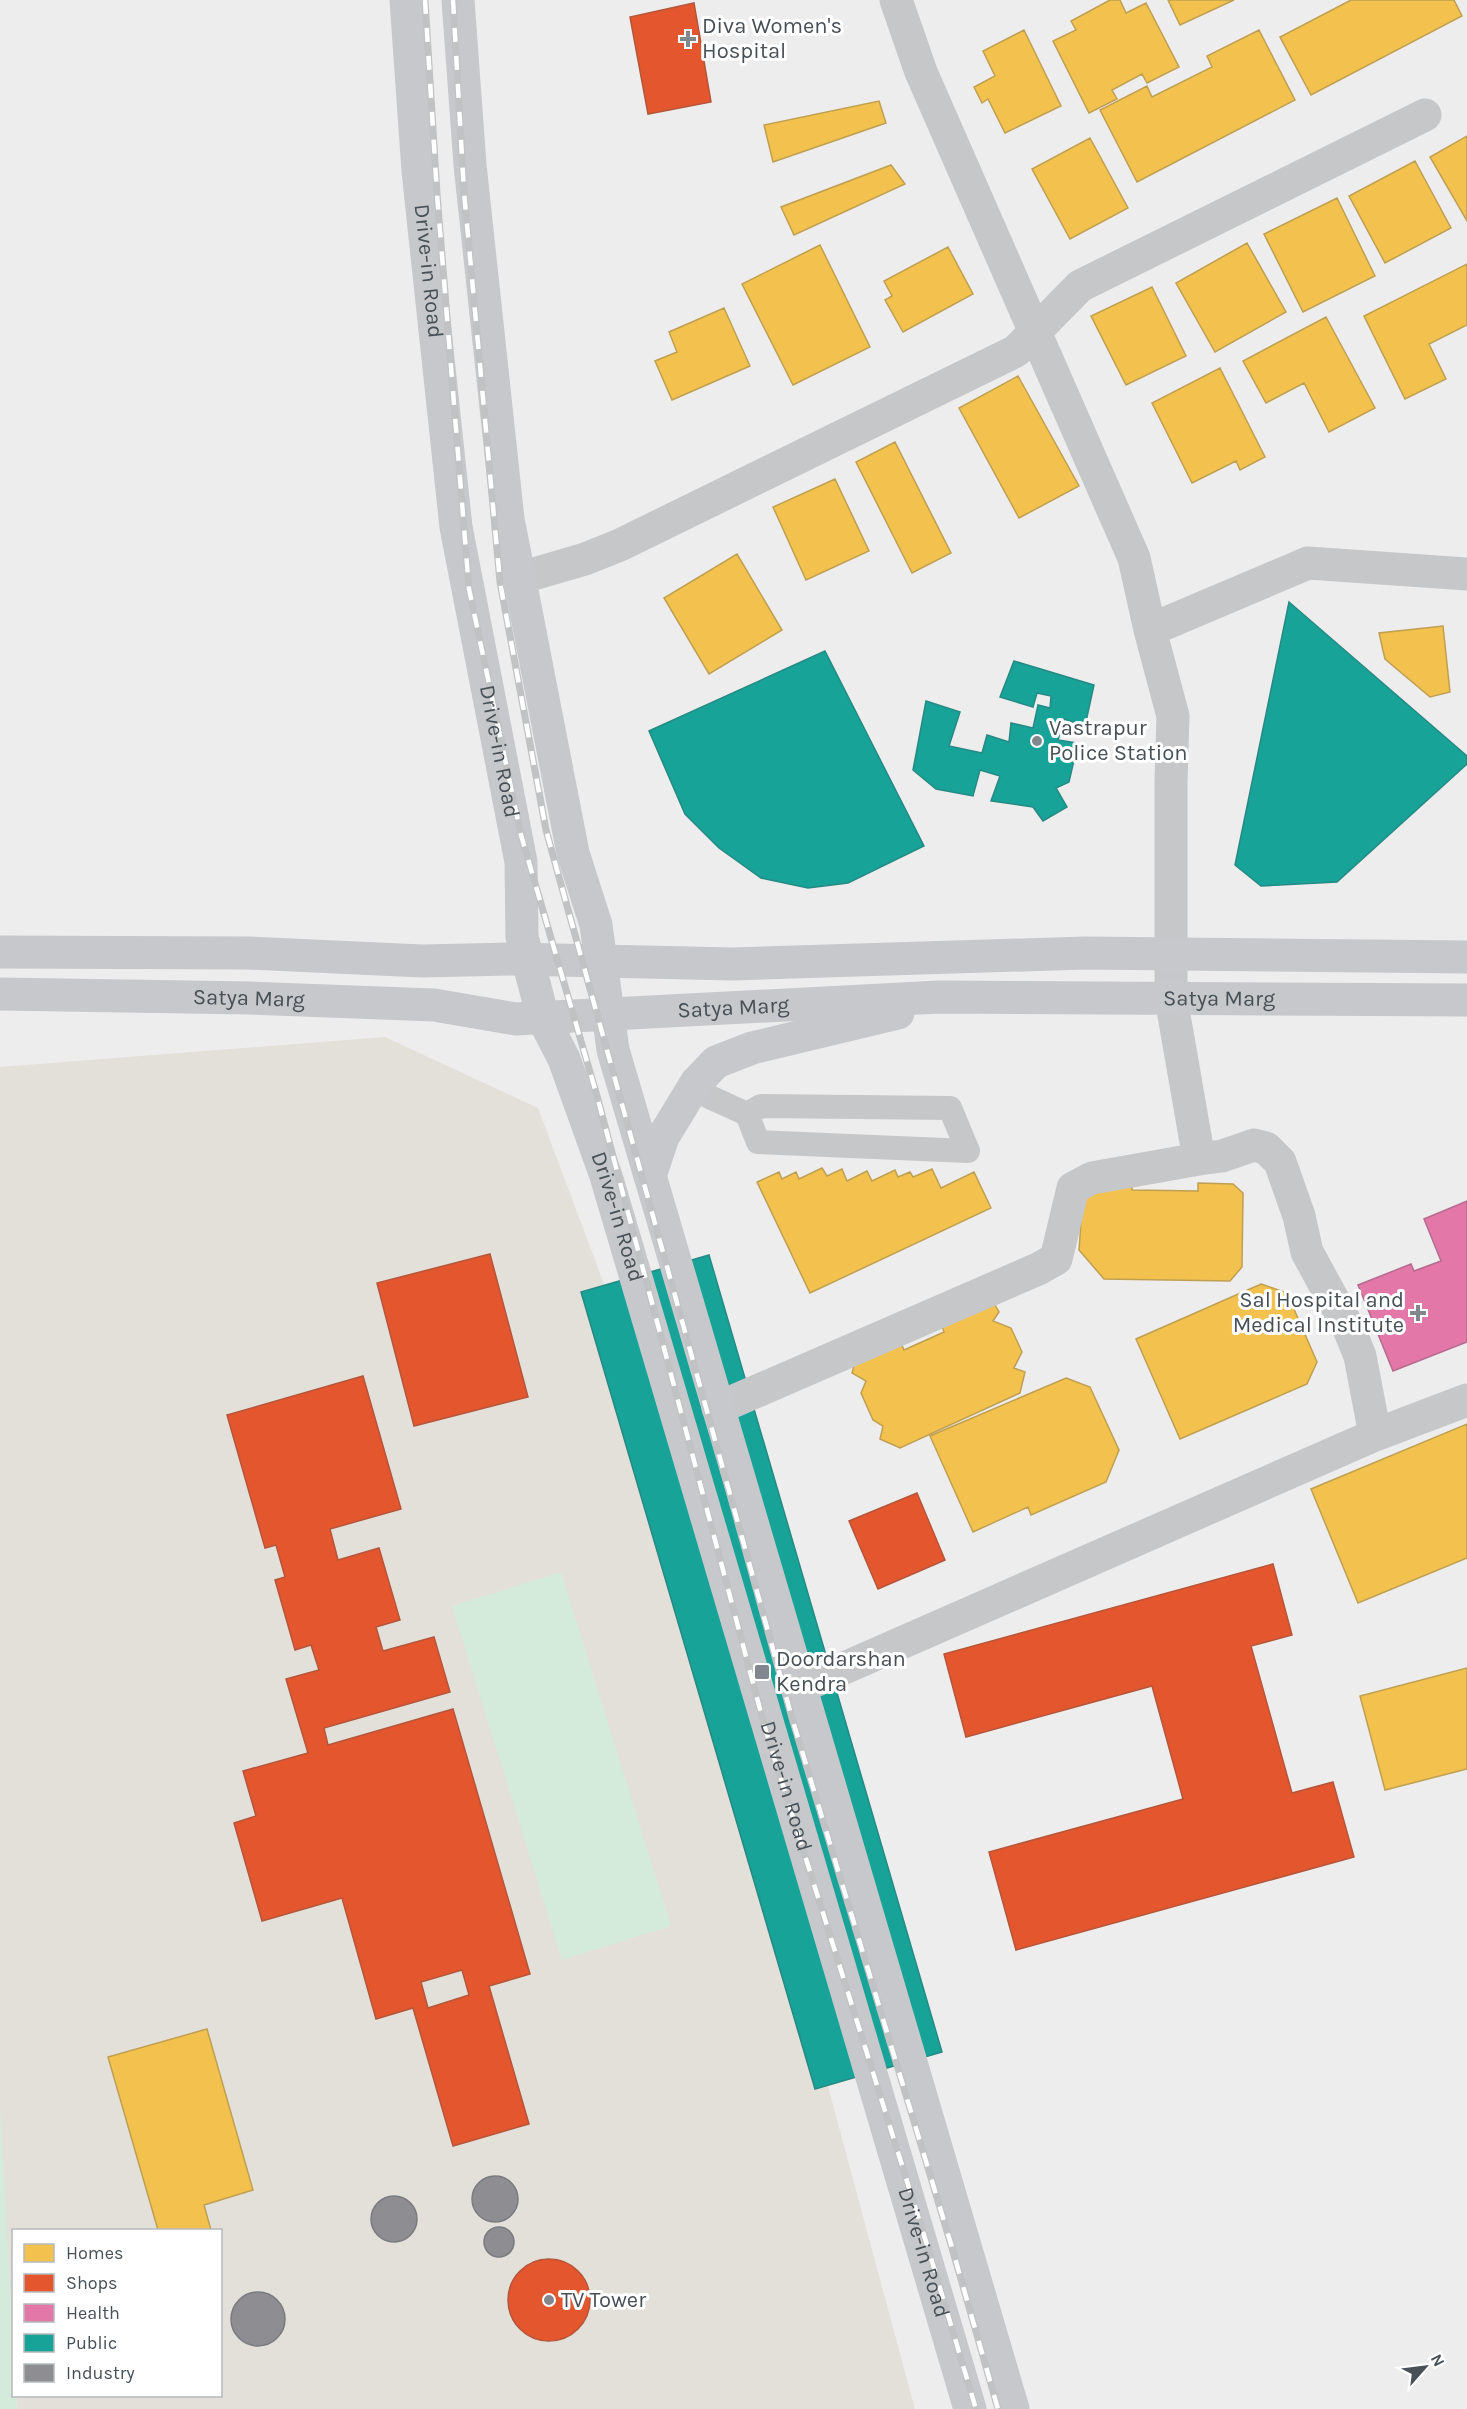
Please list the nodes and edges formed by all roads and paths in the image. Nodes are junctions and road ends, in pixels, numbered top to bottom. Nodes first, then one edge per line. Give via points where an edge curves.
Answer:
1 (406, 0) edge
2 (458, 0) edge
3 (896, 0) edge
4 (1425, 115) dead end
5 (1036, 333) junction
6 (1467, 574) edge
7 (520, 578) junction
8 (1150, 630) junction
9 (0, 952) edge
10 (1171, 953) junction
11 (1467, 957) edge
12 (527, 960) junction
13 (600, 962) junction
14 (0, 994) edge
15 (939, 997) junction
16 (1171, 998) junction
17 (1467, 1000) edge
18 (607, 1015) junction
19 (543, 1018) junction
20 (692, 1089) junction
21 (747, 1114) junction
22 (1199, 1159) junction
23 (650, 1176) junction
24 (1467, 1400) edge
25 (718, 1408) junction
26 (1375, 1435) junction
27 (801, 1687) junction
28 (970, 2409) edge
29 (1013, 2409) edge

1 - 12 main road, Drive-in Road via 418,171 456,527 522,862 522,937
2 - 7 main road, Drive-in Road via 471,177 508,519
3 - 5 street via 921,72
4 - 5 street via 1080,286
5 - 7 street via 1016,351 620,545
5 - 8 street via 1134,558
6 - 8 street via 1308,563
7 - 13 main road, Drive-in Road via 573,853 596,925
8 - 10 street via 1173,716
9 - 12 main road, Satya Marg
10 - 11 main road, Satya Marg
10 - 13 main road, Satya Marg via 733,964
10 - 16 street
12 - 13 main road, Satya Marg
12 - 19 main road, Drive-in Road
13 - 18 main road, Drive-in Road
14 - 19 main road, Satya Marg via 238,997 434,1005 516,1020
15 - 16 main road, Satya Marg
15 - 18 main road, Satya Marg
15 - 20 main road via 896,1014 752,1048 716,1062
16 - 17 main road, Satya Marg
16 - 22 street
18 - 19 main road, Satya Marg
18 - 23 main road, Drive-in Road via 613,1050
19 - 28 main road, Drive-in Road via 564,1059 606,1176
20 - 21 lane
20 - 23 main road via 663,1137
21 - 21 lane via 761,1106 950,1108 968,1151 758,1142
22 - 25 street via 1092,1178 1073,1188 1056,1259
22 - 26 street via 1254,1145 1266,1148 1280,1161 1307,1252 1360,1356
23 - 25 main road, Drive-in Road
24 - 26 street
25 - 27 main road, Drive-in Road
26 - 27 street
27 - 29 main road, Drive-in Road

